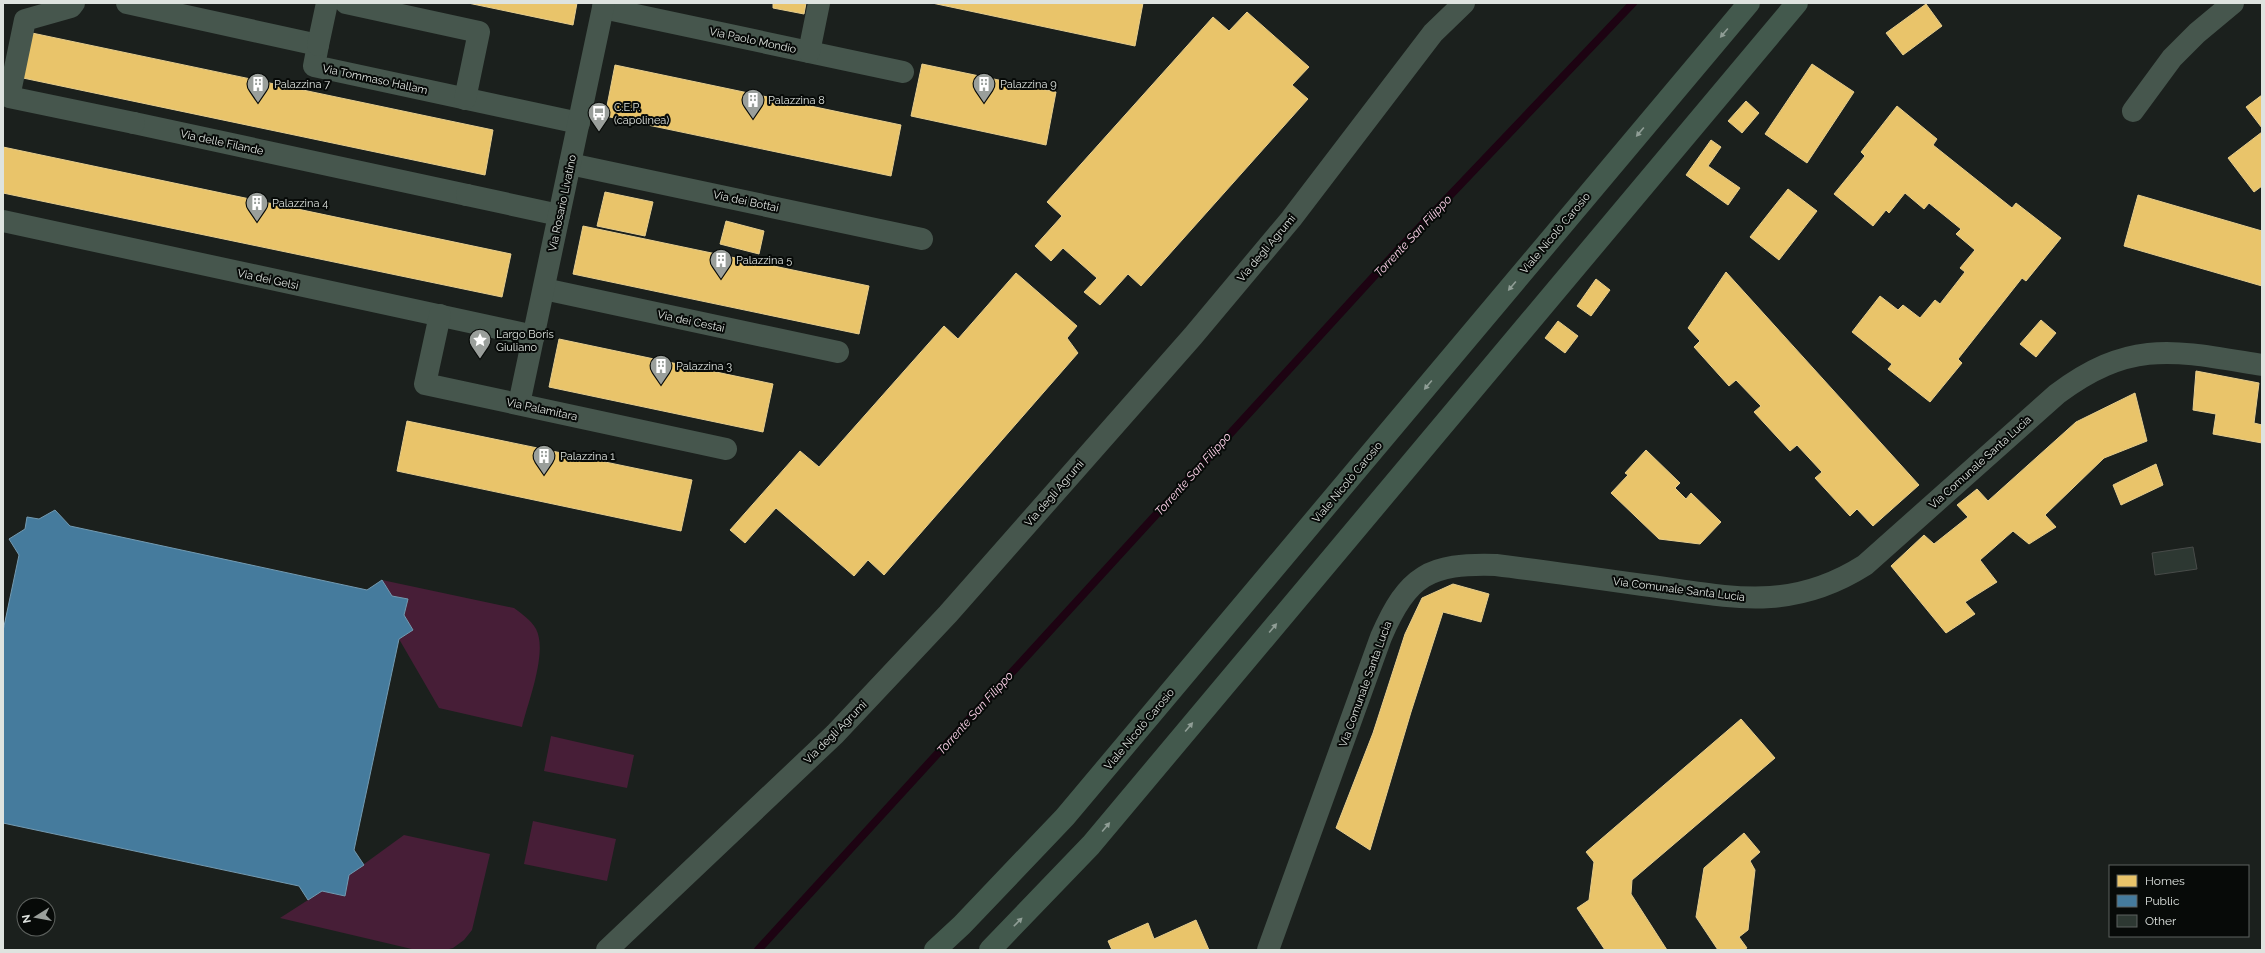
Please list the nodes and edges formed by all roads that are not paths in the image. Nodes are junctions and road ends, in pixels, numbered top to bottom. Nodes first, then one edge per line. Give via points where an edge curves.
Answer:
1 (127, 3) edge
2 (327, 3) edge
3 (346, 3) edge
4 (819, 3) edge
5 (1464, 3) edge
6 (1749, 3) edge
7 (1797, 3) edge
8 (2233, 3) edge
9 (72, 5) edge
10 (604, 5) edge
11 (318, 45) junction
12 (809, 52) junction
13 (903, 72) dead end
14 (465, 99) junction
15 (2133, 111) dead end
16 (579, 123) junction
17 (570, 164) junction
18 (560, 215) junction
19 (3, 221) edge
20 (922, 239) dead end
21 (544, 289) junction
22 (440, 316) junction
23 (534, 336) junction
24 (838, 352) dead end
25 (2262, 365) edge
26 (519, 404) junction
27 (726, 448) dead end
28 (607, 950) edge
29 (935, 950) edge
30 (990, 950) edge
31 (1268, 950) edge

1 - 11 street
2 - 11 street
3 - 14 street via 479,32
4 - 12 street
5 - 28 street, Via degli Agrumi via 1433,33 1290,220 1193,336 948,614 835,734
6 -> 29 main road, Viale Nicolò Carosio via 1065,817
30 -> 7 main road via 1091,844
8 - 15 street via 2172,58
9 - 18 street, Via delle Filande via 25,20 9,97
10 - 12 street, Via Paolo Mondio
10 - 16 street, Via Rosario Livatino
11 - 14 street, Via Tommaso Hallam via 314,66
12 - 13 street, Via Paolo Mondio
14 - 16 street, Via Tommaso Hallam
16 - 17 street, Via Rosario Livatino
17 - 18 street, Via Rosario Livatino
17 - 20 street, Via dei Bottai
18 - 21 street, Via Rosario Livatino
19 - 22 street, Via dei Gelsi
21 - 23 street, Via Rosario Livatino
21 - 24 street, Via dei Cestai
22 - 23 street, Via dei Gelsi
22 - 26 street, Via Palamitara via 426,384
23 - 26 street, Via Rosario Livatino
25 - 31 street, Via Comunale Santa Lucia via 2199,354 2154,352 2106,363 2080,376 2057,394 1865,564 1823,587 1798,594 1746,599 1496,565 1467,564 1444,567 1421,577 1405,591 1392,611 1381,637
26 - 27 street, Via Palamitara

